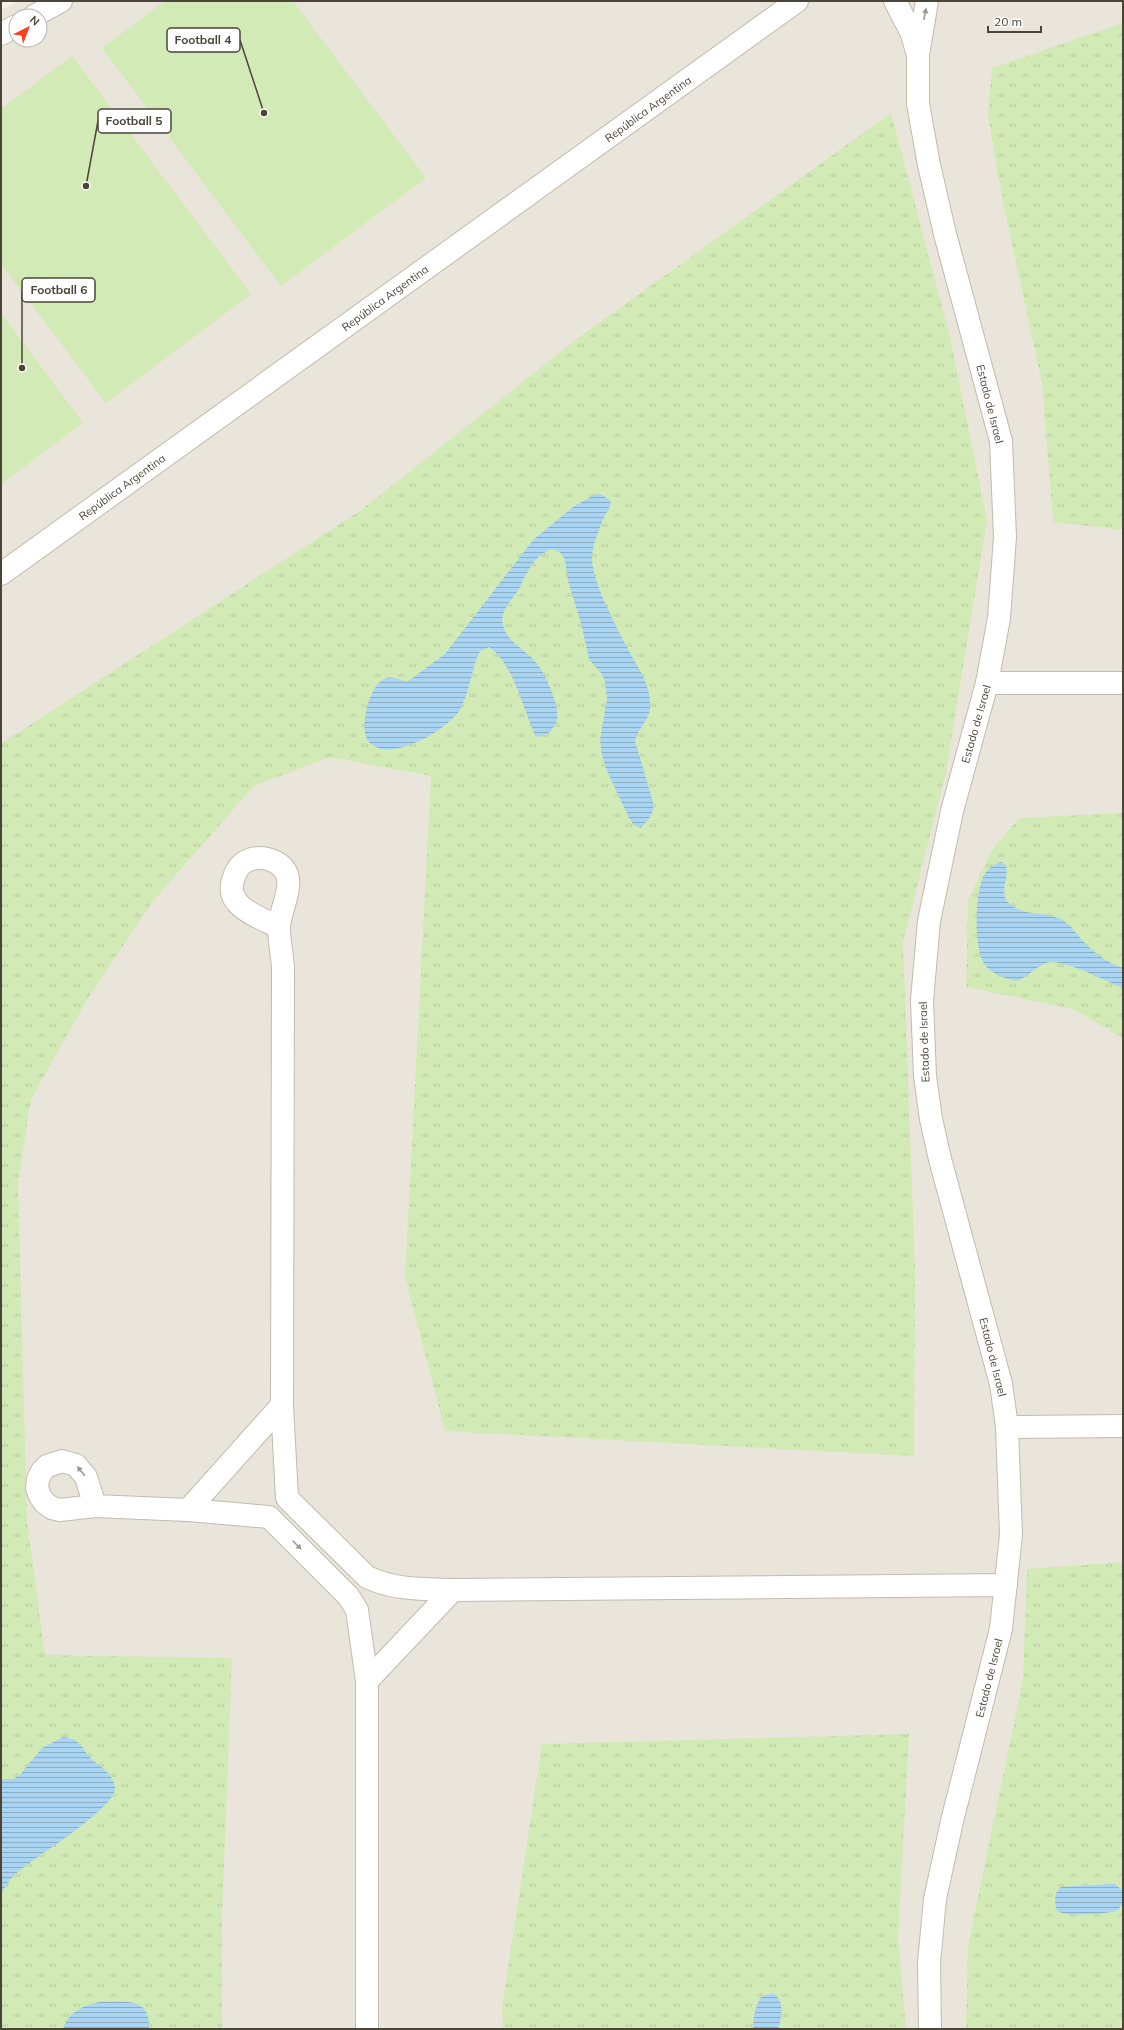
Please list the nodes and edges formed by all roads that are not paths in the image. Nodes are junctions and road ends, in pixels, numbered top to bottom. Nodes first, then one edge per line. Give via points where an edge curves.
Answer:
1 (61, 1) edge
2 (786, 1) edge
3 (797, 1) edge
4 (895, 1) edge
5 (927, 1) edge
6 (48, 8) edge
7 (768, 23) junction
8 (918, 55) junction
9 (1, 574) edge
10 (987, 683) junction
11 (1123, 683) edge
12 (279, 927) dead end
13 (282, 1405) junction
14 (1123, 1426) edge
15 (1008, 1427) junction
16 (287, 1498) junction
17 (95, 1506) dead end
18 (188, 1510) junction
19 (269, 1517) junction
20 (367, 1577) junction
21 (1006, 1585) junction
22 (453, 1590) junction
23 (349, 1597) junction
24 (367, 1681) junction
25 (367, 2029) edge
26 (930, 2029) edge

1 - 6 street
2 - 7 street, República Argentina
3 - 7 street, República Argentina
4 - 8 street, Estado de Israel via 912,34
8 -> 5 street, Estado de Israel
7 - 9 street, República Argentina
8 - 10 street, Estado de Israel via 918,104 929,165 1001,441 1005,537 1003,577 999,618
10 - 11 street
10 - 15 street, Estado de Israel via 952,811 929,922 924,959 923,1035 925,1076 932,1126 965,1256 989,1335
12 - 13 street via 283,967
13 - 16 street
13 - 18 street
14 - 15 street
15 - 21 street, Estado de Israel via 1010,1535
16 - 19 street
16 - 20 street
17 - 18 street
18 - 19 street
19 -> 23 street
20 - 22 street via 382,1584 403,1588
20 - 23 street
21 - 22 street
21 - 26 street, Estado de Israel via 993,1667 952,1821 935,1899 930,1963
22 - 24 street
23 - 24 street via 357,1610
24 - 25 street

